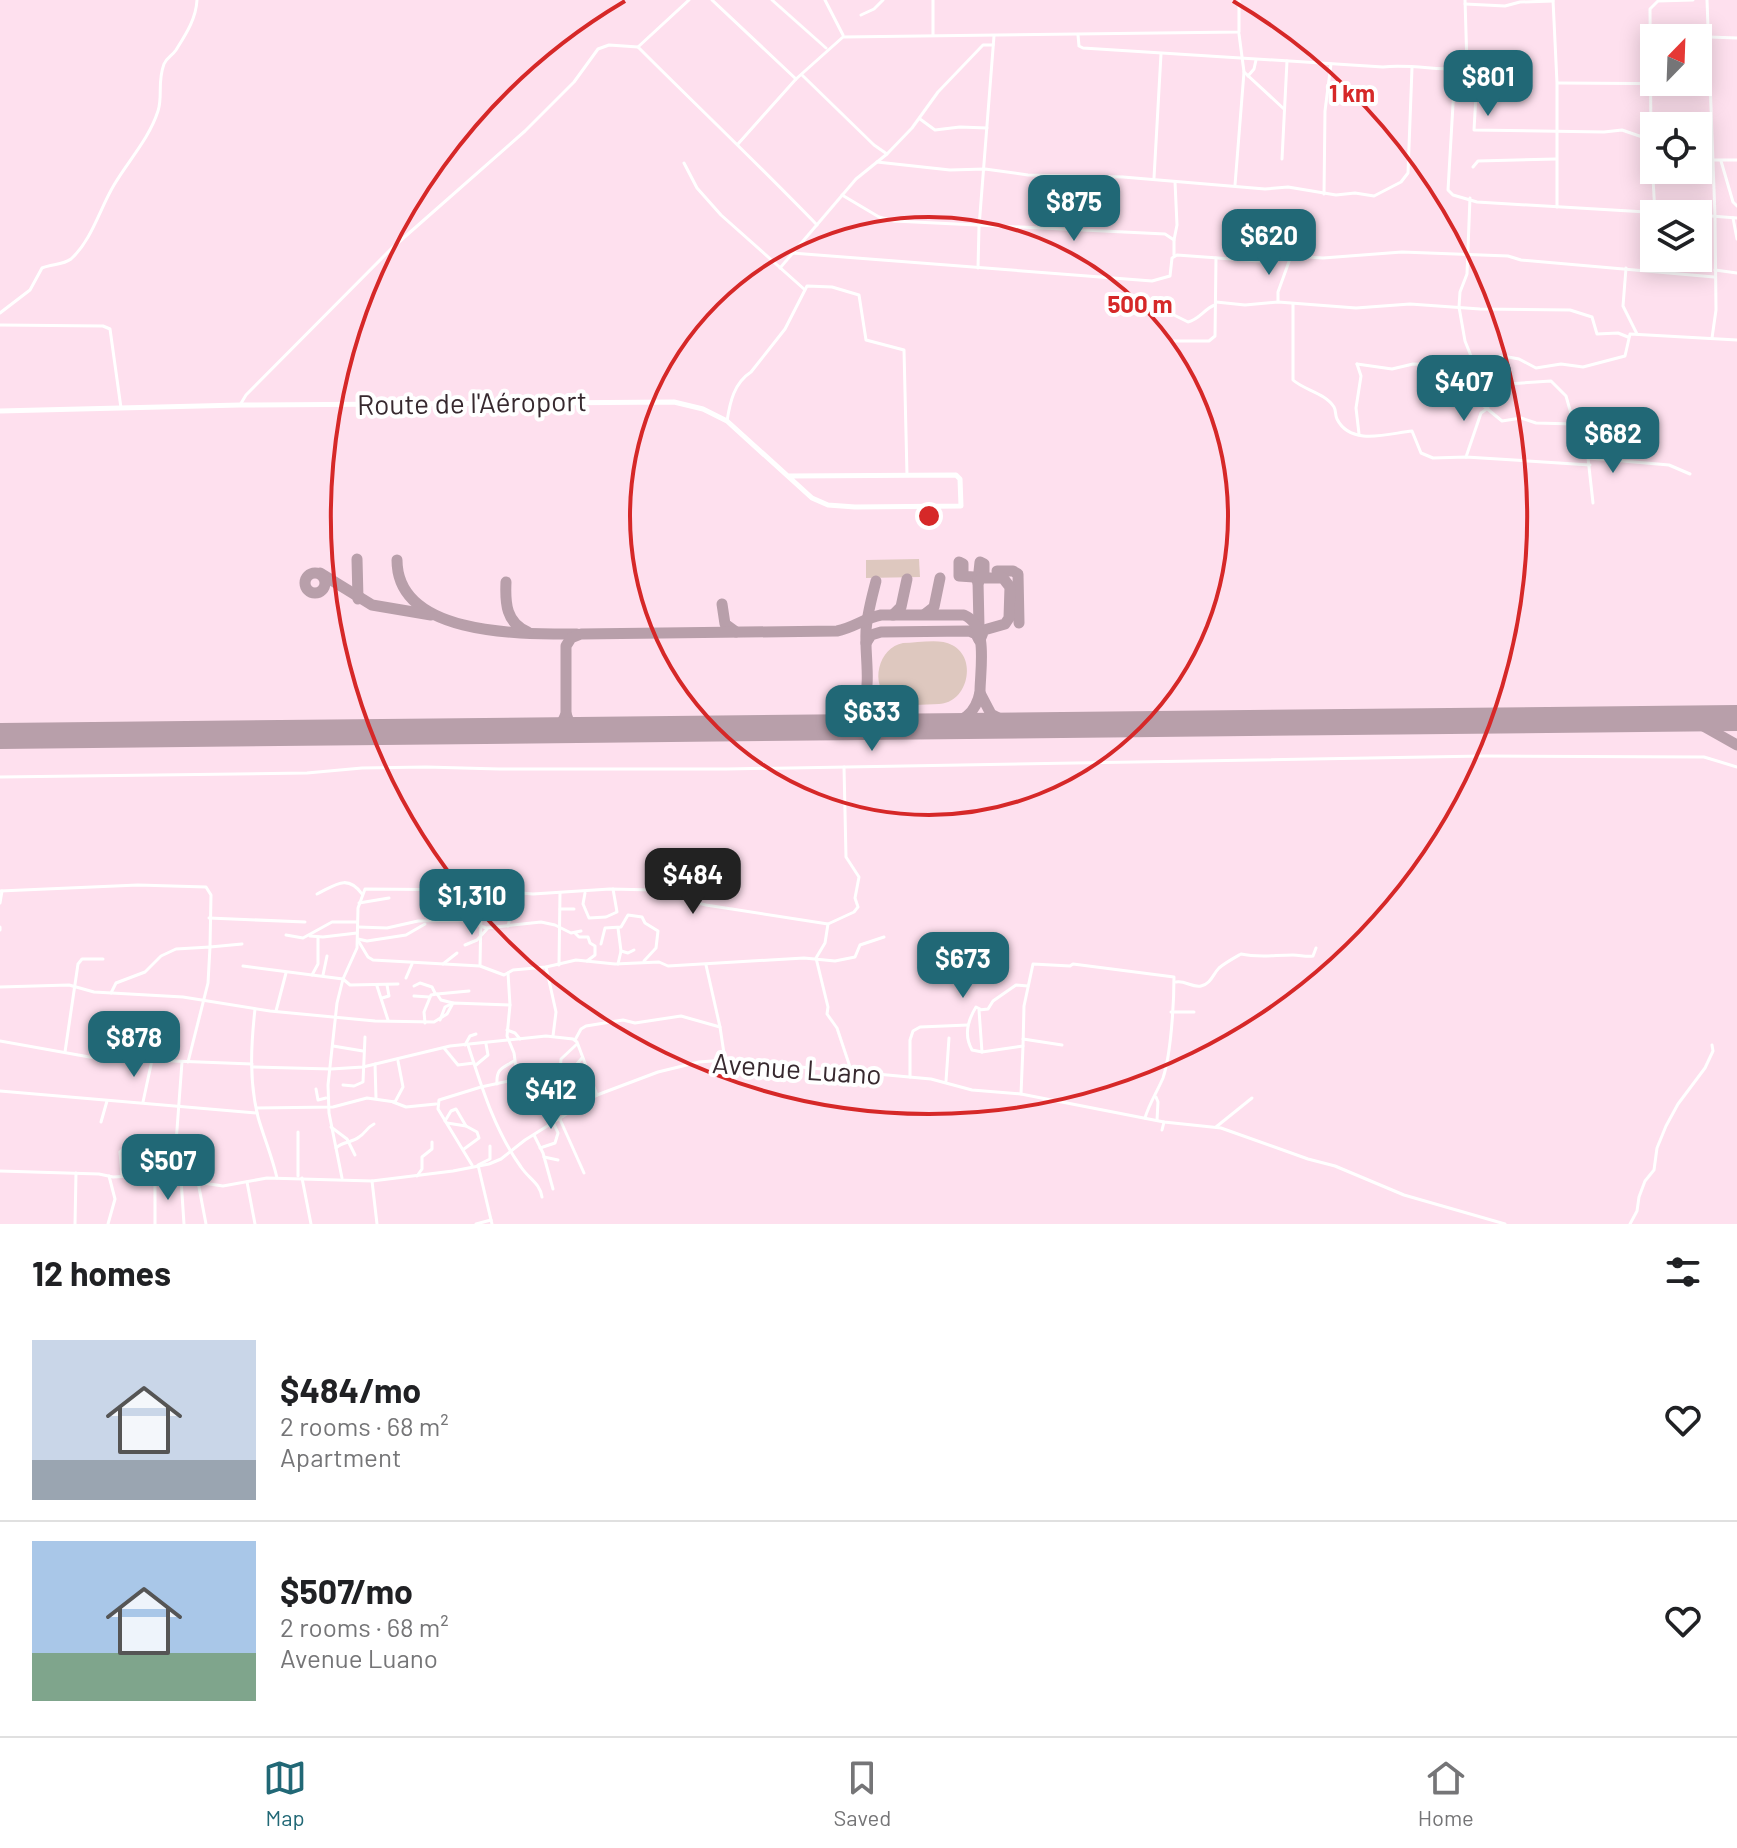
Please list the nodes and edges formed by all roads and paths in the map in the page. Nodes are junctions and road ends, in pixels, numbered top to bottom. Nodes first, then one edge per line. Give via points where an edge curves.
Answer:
1 (197, 0) edge
2 (689, 0) edge
3 (712, 0) edge
4 (772, 0) edge
5 (825, 0) edge
6 (883, 0) edge
7 (933, 0) edge
8 (1239, 0) edge
9 (1693, 0) edge
10 (1707, 0) edge
11 (1553, 1) edge
12 (1465, 2) edge
13 (1510, 2) edge
14 (861, 15) dead end
15 (1649, 24) edge
16 (1708, 24) edge
17 (1239, 32) junction
18 (933, 35) junction
19 (1078, 35) junction
20 (994, 36) junction
21 (843, 37) junction
22 (1712, 37) edge
23 (1737, 38) edge
24 (993, 45) junction
25 (638, 47) junction
26 (827, 49) junction
27 (1161, 54) junction
28 (1242, 58) junction
29 (1256, 60) junction
30 (1287, 61) junction
31 (1331, 64) junction
32 (1412, 68) junction
33 (1468, 69) junction
34 (1455, 70) junction
35 (1244, 72) junction
36 (802, 75) junction
37 (1248, 76) junction
38 (796, 79) junction
39 (1557, 83) junction
40 (1640, 84) edge
41 (1284, 109) junction
42 (920, 119) junction
43 (987, 128) junction
44 (1557, 131) junction
45 (1640, 136) edge
46 (738, 144) junction
47 (887, 154) junction
48 (1282, 159) dead end
49 (1556, 159) junction
50 (1712, 160) joint
51 (1737, 160) edge
52 (1721, 161) junction
53 (877, 162) junction
54 (684, 163) dead end
55 (1473, 167) dead end
56 (985, 169) junction
57 (1154, 179) junction
58 (1175, 182) junction
59 (1235, 185) junction
60 (1324, 194) junction
61 (842, 195) junction
62 (1470, 198) junction
63 (1737, 206) edge
64 (1557, 207) junction
65 (1640, 212) edge
66 (1712, 216) edge
67 (1715, 216) junction
68 (1735, 218) edge
69 (817, 225) junction
70 (979, 227) junction
71 (1737, 239) edge
72 (1174, 240) junction
73 (792, 253) junction
74 (1174, 255) junction
75 (1468, 255) junction
76 (1291, 256) junction
77 (1216, 258) junction
78 (780, 268) junction
79 (978, 268) junction
80 (1626, 268) junction
81 (1715, 270) junction
82 (1737, 273) edge
83 (1714, 277) junction
84 (805, 290) junction
85 (1278, 302) junction
86 (1293, 303) junction
87 (1216, 304) junction
88 (1459, 307) junction
89 (0, 313) edge
90 (1172, 314) dead end
91 (0, 325) edge
92 (1637, 334) junction
93 (1628, 337) junction
94 (1712, 338) junction
95 (1737, 340) edge
96 (1174, 341) dead end
97 (1473, 361) junction
98 (1478, 386) junction
99 (240, 405) junction
100 (1488, 408) junction
101 (121, 409) junction
102 (0, 411) edge
103 (727, 421) junction
104 (1574, 424) junction
105 (1359, 434) junction
106 (1466, 457) junction
107 (1588, 458) junction
108 (1590, 465) junction
109 (1690, 474) dead end
110 (907, 475) junction
111 (788, 476) junction
112 (1593, 503) dead end
113 (844, 767) junction
114 (1737, 767) edge
115 (0, 777) edge
116 (613, 889) junction
117 (1, 891) edge
118 (584, 892) junction
119 (505, 893) junction
120 (560, 893) junction
121 (317, 894) dead end
122 (362, 894) junction
123 (389, 898) dead end
124 (0, 903) edge
125 (359, 903) junction
126 (560, 909) junction
127 (574, 909) dead end
128 (209, 918) junction
129 (466, 920) junction
130 (305, 922) dead end
131 (426, 923) junction
132 (828, 924) junction
133 (358, 925) junction
134 (480, 926) junction
135 (508, 926) junction
136 (560, 927) junction
137 (487, 928) junction
138 (618, 928) junction
139 (581, 931) dead end
140 (575, 933) junction
141 (286, 935) dead end
142 (310, 936) junction
143 (481, 936) junction
144 (318, 937) junction
145 (358, 937) junction
146 (884, 937) dead end
147 (242, 944) dead end
148 (601, 944) dead end
149 (465, 945) dead end
150 (210, 947) junction
151 (1316, 948) dead end
152 (634, 950) dead end
153 (621, 951) junction
154 (355, 953) junction
155 (365, 953) junction
156 (457, 953) dead end
157 (595, 953) junction
158 (327, 956) dead end
159 (816, 958) junction
160 (103, 959) dead end
161 (587, 961) junction
162 (414, 962) junction
163 (644, 962) junction
164 (443, 964) junction
165 (602, 964) junction
166 (618, 964) junction
167 (559, 965) junction
168 (706, 965) junction
169 (243, 966) dead end
170 (480, 966) junction
171 (546, 967) junction
172 (286, 973) junction
173 (508, 973) junction
174 (312, 976) junction
175 (322, 977) junction
176 (406, 978) dead end
177 (343, 979) junction
178 (398, 984) dead end
179 (387, 985) junction
180 (1174, 985) junction
181 (377, 986) junction
182 (414, 986) dead end
183 (1029, 986) junction
184 (0, 987) edge
185 (76, 988) junction
186 (469, 991) dead end
187 (111, 993) junction
188 (436, 993) junction
189 (414, 996) dead end
190 (429, 997) junction
191 (382, 998) junction
192 (203, 1000) junction
193 (452, 1003) junction
194 (510, 1005) junction
195 (255, 1008) junction
196 (980, 1009) junction
197 (276, 1011) junction
198 (1171, 1012) junction
199 (1194, 1012) dead end
200 (336, 1017) junction
201 (388, 1021) junction
202 (425, 1023) junction
203 (968, 1025) junction
204 (720, 1027) junction
205 (507, 1030) junction
206 (476, 1034) dead end
207 (553, 1036) junction
208 (365, 1037) dead end
209 (949, 1038) dead end
210 (1023, 1039) junction
211 (520, 1040) junction
212 (0, 1041) edge
213 (508, 1041) junction
214 (576, 1042) junction
215 (486, 1044) junction
216 (466, 1045) junction
217 (1062, 1045) dead end
218 (1712, 1045) dead end
219 (333, 1046) junction
220 (1023, 1046) junction
221 (444, 1048) junction
222 (363, 1051) junction
223 (65, 1052) junction
224 (982, 1052) junction
225 (582, 1058) junction
226 (152, 1060) junction
227 (398, 1060) junction
228 (515, 1060) junction
229 (725, 1060) junction
230 (185, 1062) junction
231 (375, 1064) junction
232 (475, 1064) junction
233 (252, 1066) junction
234 (356, 1067) junction
235 (363, 1067) junction
236 (331, 1069) junction
237 (517, 1069) junction
238 (851, 1070) junction
239 (570, 1072) junction
240 (362, 1073) junction
241 (560, 1074) junction
242 (588, 1075) junction
243 (541, 1077) junction
244 (910, 1078) junction
245 (520, 1079) junction
246 (946, 1081) junction
247 (497, 1084) junction
248 (343, 1085) dead end
249 (543, 1086) junction
250 (481, 1087) junction
251 (316, 1089) dead end
252 (0, 1091) edge
253 (548, 1094) junction
254 (1021, 1094) junction
255 (597, 1095) junction
256 (328, 1097) junction
257 (1156, 1097) junction
258 (376, 1098) junction
259 (1252, 1098) dead end
260 (107, 1101) junction
261 (143, 1102) junction
262 (393, 1102) junction
263 (438, 1103) junction
264 (179, 1105) junction
265 (329, 1107) junction
266 (257, 1110) junction
267 (1145, 1118) junction
268 (559, 1119) junction
269 (1157, 1120) junction
270 (101, 1122) dead end
271 (446, 1122) junction
272 (553, 1122) junction
273 (1164, 1122) junction
274 (374, 1124) dead end
275 (466, 1126) junction
276 (331, 1127) junction
277 (1216, 1127) junction
278 (1162, 1130) dead end
279 (298, 1132) dead end
280 (534, 1135) junction
281 (135, 1139) dead end
282 (348, 1142) junction
283 (432, 1142) dead end
284 (176, 1143) dead end
285 (490, 1146) dead end
286 (336, 1148) junction
287 (540, 1148) junction
288 (464, 1149) junction
289 (511, 1152) junction
290 (355, 1155) dead end
291 (544, 1157) junction
292 (558, 1160) dead end
293 (476, 1166) junction
294 (0, 1171) edge
295 (76, 1173) junction
296 (584, 1173) dead end
297 (109, 1176) junction
298 (122, 1176) junction
299 (156, 1176) junction
300 (417, 1176) junction
301 (277, 1178) junction
302 (300, 1178) junction
303 (342, 1178) junction
304 (181, 1179) junction
305 (372, 1181) junction
306 (198, 1182) junction
307 (247, 1182) junction
308 (553, 1189) dead end
309 (542, 1197) dead end
310 (492, 1222) edge
311 (75, 1224) edge
312 (108, 1224) edge
313 (155, 1224) edge
314 (184, 1224) edge
315 (206, 1224) edge
316 (255, 1224) edge
317 (311, 1224) edge
318 (377, 1224) edge
319 (476, 1224) edge
320 (1505, 1224) edge
321 (1630, 1224) edge

1 - 89 street via 185,35 166,59 155,119 101,215 67,262 44,267 30,290
2 - 25 street
3 - 38 street
4 - 26 street
5 - 21 street
6 - 14 street
7 - 18 street
8 - 17 street
9 - 15 street via 1658,1 1651,5
10 - 16 street
11 - 13 street
11 - 39 street
12 - 13 street
12 - 33 street
17 - 19 street
17 - 28 street
18 - 20 street
18 - 21 street
19 - 20 street
19 - 27 street via 1081,48
20 - 24 street
21 - 26 street
22 - 23 street
24 - 42 street via 983,45
24 - 43 street
25 - 46 street
25 - 99 street via 598,49 525,131 391,249
26 - 36 street
27 - 28 street
27 - 57 street
28 - 29 street
28 - 35 street
29 - 30 street
29 - 37 street
30 - 31 street
30 - 41 street
31 - 32 street
31 - 60 street
32 - 34 street
32 - 60 street via 1405,178 1378,196
33 - 34 street
33 - 44 street via 1477,78 1476,131
34 - 62 street via 1448,190
35 - 37 street
35 - 59 street
36 - 38 street
36 - 47 street
37 - 41 street
38 - 46 street
39 - 40 street
39 - 44 street
41 - 48 street
42 - 43 street via 935,130
42 - 47 street
43 - 56 street
44 - 45 street via 1622,130
44 - 49 street
46 - 69 street
47 - 53 street
49 - 55 street via 1475,162
49 - 64 street
50 - 52 street
50 - 67 street
51 - 52 street
52 - 63 street
53 - 56 street
53 - 61 street
54 - 78 street via 721,215
56 - 57 street
56 - 70 street
57 - 58 street
58 - 59 street
58 - 72 street
59 - 60 street
61 - 69 street
61 - 70 street via 894,221
62 - 64 street
62 - 75 street
64 - 65 street
66 - 67 street
67 - 68 street
67 - 81 street
68 - 71 street
69 - 73 street
70 - 72 street via 1165,234
70 - 79 street
72 - 74 street
73 - 78 street
73 - 79 street
74 - 77 street
74 - 79 street via 1170,276 1152,281
75 - 76 street
75 - 80 street
75 - 88 street
76 - 77 street via 1259,261
76 - 85 street
77 - 87 street
78 - 84 street
80 - 83 street
80 - 92 street via 1623,306
81 - 82 street
81 - 83 street
83 - 94 street
84 - 103 street via 785,329 730,397
84 - 110 street via 832,287 859,295 864,339 904,350
85 - 86 street
85 - 87 street
86 - 88 street
86 - 105 street via 1293,380 1334,406 1337,420
87 - 90 street via 1188,322
87 - 96 street via 1213,339
88 - 93 street via 1576,311 1594,319 1597,334
88 - 97 street
91 - 101 street via 110,329
92 - 93 street
92 - 94 street
93 - 97 street via 1625,356 1589,367 1536,368 1512,357
94 - 95 street
97 - 98 street
97 - 105 street via 1392,369 1357,364
98 - 100 street via 1479,402
98 - 104 street via 1551,381 1566,396
99 - 101 main road, Route de l'Aéroport
99 - 103 main road, Route de l'Aéroport via 674,402
100 - 104 street via 1502,421
100 - 106 street via 1481,413
101 - 102 main road, Route de l'Aéroport
103 - 111 main road, Route de l'Aéroport
104 - 107 street via 1581,430
105 - 106 street via 1378,438 1412,431 1421,453
106 - 108 street
107 - 108 street
107 - 109 street via 1669,465
108 - 112 street
110 - 111 main road
110 - 111 main road, Route de l'Aéroport via 956,475 960,507 828,505
113 - 114 street via 1483,756 1704,757
113 - 115 street via 426,767
113 - 132 street via 846,857 859,877 858,907
116 - 118 street
116 - 118 street via 617,912 602,917 589,918
116 - 132 street via 669,891 706,905
117 - 124 street
117 - 128 street via 206,887 211,895
118 - 120 street
119 - 120 street
119 - 122 street via 365,889
119 - 135 street via 512,911
120 - 126 street
121 - 122 street via 346,883
122 - 125 street
123 - 125 street
125 - 133 street
126 - 127 street
126 - 136 street
128 - 130 street
128 - 150 street
129 - 131 street
129 - 134 street
129 - 134 street via 483,912
131 - 133 street
131 - 145 street via 406,935 367,941
132 - 159 street
133 - 142 street via 332,922
133 - 145 street
134 - 137 street
134 - 143 street
135 - 136 street via 537,922
135 - 137 street
136 - 140 street
136 - 167 street
137 - 143 street
138 - 148 street via 605,928
138 - 153 street
138 - 163 street via 630,915 657,929 656,948
139 - 140 street
140 - 157 street via 588,937
141 - 142 street
142 - 144 street
143 - 149 street
143 - 170 street
144 - 145 street
144 - 174 street via 318,964
145 - 154 street
145 - 155 street
146 - 159 street via 860,945 853,958
147 - 150 street
150 - 187 street via 163,954 145,972 116,983
150 - 192 street
151 - 180 street via 1313,956 1305,957 1241,954 1204,985 1179,980
152 - 153 street
153 - 166 street
154 - 155 street
154 - 177 street
155 - 162 street via 373,960
156 - 164 street
157 - 161 street
157 - 165 street
158 - 175 street
159 - 168 street
159 - 238 street via 827,1014
160 - 185 street via 80,961
161 - 165 street
161 - 167 street
162 - 164 street
162 - 176 street
163 - 166 street
163 - 168 street
164 - 170 street
165 - 166 street
167 - 171 street
168 - 204 street
169 - 172 street
170 - 173 street
171 - 173 street
171 - 207 street via 556,1012
172 - 174 street
172 - 197 street
173 - 194 street
174 - 175 street
175 - 177 street
177 - 181 street via 350,985
177 - 200 street
178 - 179 street
179 - 181 street
179 - 191 street via 389,996
180 - 183 street via 1174,977 1165,975 1035,964
180 - 198 street
181 - 191 street
182 - 188 street via 427,984
183 - 196 street via 1016,985 988,1009
183 - 210 street
184 - 185 street
185 - 187 street
185 - 223 street
186 - 188 street via 456,997 452,992
187 - 192 street
188 - 190 street
188 - 193 street
189 - 190 street
190 - 202 street
191 - 201 street
192 - 195 street
192 - 230 street
193 - 194 street
193 - 202 street via 440,1020
194 - 205 street
195 - 197 street
195 - 233 street
196 - 203 street via 974,1009
196 - 224 street
197 - 200 street
198 - 199 street
198 - 257 street via 1168,1054
200 - 201 street
200 - 219 street
201 - 202 street
203 - 224 street via 969,1045
203 - 244 street via 913,1031
204 - 214 street via 683,1016 623,1020 586,1026
204 - 229 street
205 - 211 street
205 - 213 street
206 - 216 street
207 - 211 street
207 - 214 street
208 - 222 street
209 - 246 street
210 - 217 street
210 - 220 street
211 - 213 street
212 - 223 street
213 - 215 street
213 - 228 street
214 - 225 street
214 - 241 street via 561,1059
215 - 216 street
215 - 232 street via 488,1055
216 - 221 street
216 - 232 street
218 - 321 street via 1708,1063 1659,1140 1654,1170
219 - 222 street
219 - 236 street
220 - 224 street
220 - 254 street
221 - 227 street
221 - 232 street via 459,1065
222 - 235 street
223 - 226 street
225 - 239 street
225 - 242 street
226 - 230 street
226 - 261 street
227 - 231 street
227 - 262 street via 403,1087
228 - 237 street
228 - 247 street via 501,1067
229 - 238 street, Avenue Luano
229 - 255 street, Avenue Luano via 658,1072
230 - 233 street
230 - 264 street
231 - 235 street
231 - 258 street
232 - 250 street
233 - 236 street
233 - 266 street
234 - 235 street
234 - 236 street
234 - 240 street
235 - 240 street
236 - 256 street
237 - 243 street
237 - 245 street
238 - 244 street, Avenue Luano
239 - 241 street
239 - 242 street
240 - 248 street via 362,1084
241 - 243 street
241 - 253 street via 559,1087
242 - 255 street
243 - 245 street
243 - 249 street
244 - 246 street, Avenue Luano
245 - 247 street
245 - 249 street via 525,1090
246 - 254 street, Avenue Luano via 972,1090
247 - 250 street
249 - 253 street
250 - 263 street
250 - 289 street
251 - 256 street via 319,1100
252 - 260 street
253 - 268 street
254 - 267 street, Avenue Luano
255 - 268 street, Avenue Luano
256 - 265 street
257 - 267 street
257 - 269 street
258 - 262 street
258 - 265 street
259 - 277 street
260 - 261 street
260 - 270 street
261 - 264 street
262 - 263 street via 406,1107
263 - 271 street
264 - 266 street
264 - 284 street
265 - 266 street
265 - 276 street
266 - 301 street
267 - 269 street, Avenue Luano
268 - 272 street, Avenue Luano
268 - 296 street
269 - 273 street, Avenue Luano
271 - 275 street
271 - 275 street via 456,1109
271 - 288 street
272 - 280 street, Avenue Luano
272 - 287 street via 555,1143
273 - 277 street, Avenue Luano
273 - 278 street
274 - 282 street
275 - 288 street via 479,1137
276 - 282 street
276 - 286 street
277 - 320 street, Avenue Luano via 1404,1195
279 - 302 street
280 - 287 street
280 - 289 street, Avenue Luano
281 - 298 street via 120,1152
282 - 286 street
282 - 290 street
283 - 300 street
285 - 293 street via 490,1159
286 - 303 street
287 - 291 street
288 - 293 street
289 - 293 street, Avenue Luano
289 - 309 street
291 - 292 street
291 - 308 street
293 - 300 street, Avenue Luano
293 - 310 street
294 - 295 street, Avenue Luano
295 - 297 street, Avenue Luano
295 - 311 street
297 - 298 street, Avenue Luano
297 - 312 street via 115,1199
298 - 299 street, Avenue Luano
299 - 304 street, Avenue Luano
299 - 313 street
300 - 305 street, Avenue Luano
301 - 302 street, Avenue Luano
301 - 307 street, Avenue Luano
302 - 303 street, Avenue Luano
302 - 317 street
303 - 305 street, Avenue Luano
304 - 306 street, Avenue Luano
304 - 314 street
305 - 318 street
306 - 307 street, Avenue Luano
306 - 315 street
307 - 316 street
310 - 319 street

